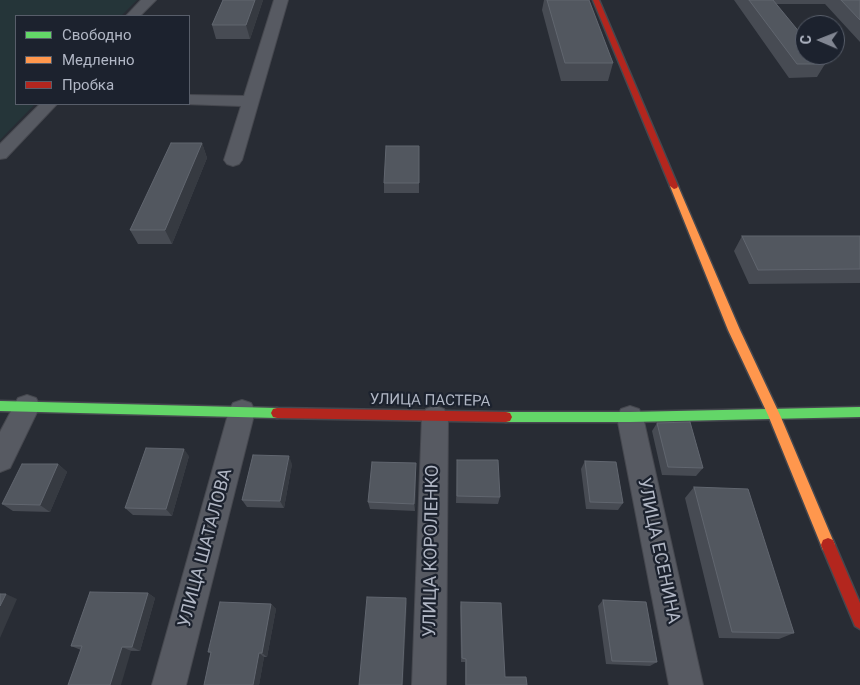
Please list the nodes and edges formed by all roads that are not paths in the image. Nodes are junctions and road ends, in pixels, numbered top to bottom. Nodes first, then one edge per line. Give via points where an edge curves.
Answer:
1 (149, 0) edge
2 (281, 0) edge
3 (596, 0) edge
4 (134, 15) edge
5 (190, 100) edge
6 (251, 101) junction
7 (47, 105) edge
8 (0, 154) edge
9 (233, 160) dead end
10 (0, 406) edge
11 (27, 406) junction
12 (242, 411) junction
13 (860, 412) edge
14 (774, 415) junction
15 (435, 417) junction
16 (630, 417) junction
17 (0, 460) edge
18 (860, 621) edge
19 (170, 685) edge
20 (429, 685) edge
21 (686, 685) edge

1 - 4 street
2 - 6 street
3 - 14 street via 734,330
5 - 6 street
6 - 9 street
7 - 8 street
10 - 11 street, УЛИЦА ПАСТЕРА
11 - 12 street, УЛИЦА ПАСТЕРА
11 - 17 street
12 - 15 street, УЛИЦА ПАСТЕРА
12 - 19 street, УЛИЦА ШАТАЛОВА
13 - 14 street, УЛИЦА ПАСТЕРА
14 - 16 street, УЛИЦА ПАСТЕРА
14 - 18 street
15 - 16 street, УЛИЦА ПАСТЕРА
15 - 20 street, УЛИЦА КОРОЛЕНКО
16 - 21 street, УЛИЦА ЕСЕНИНА

